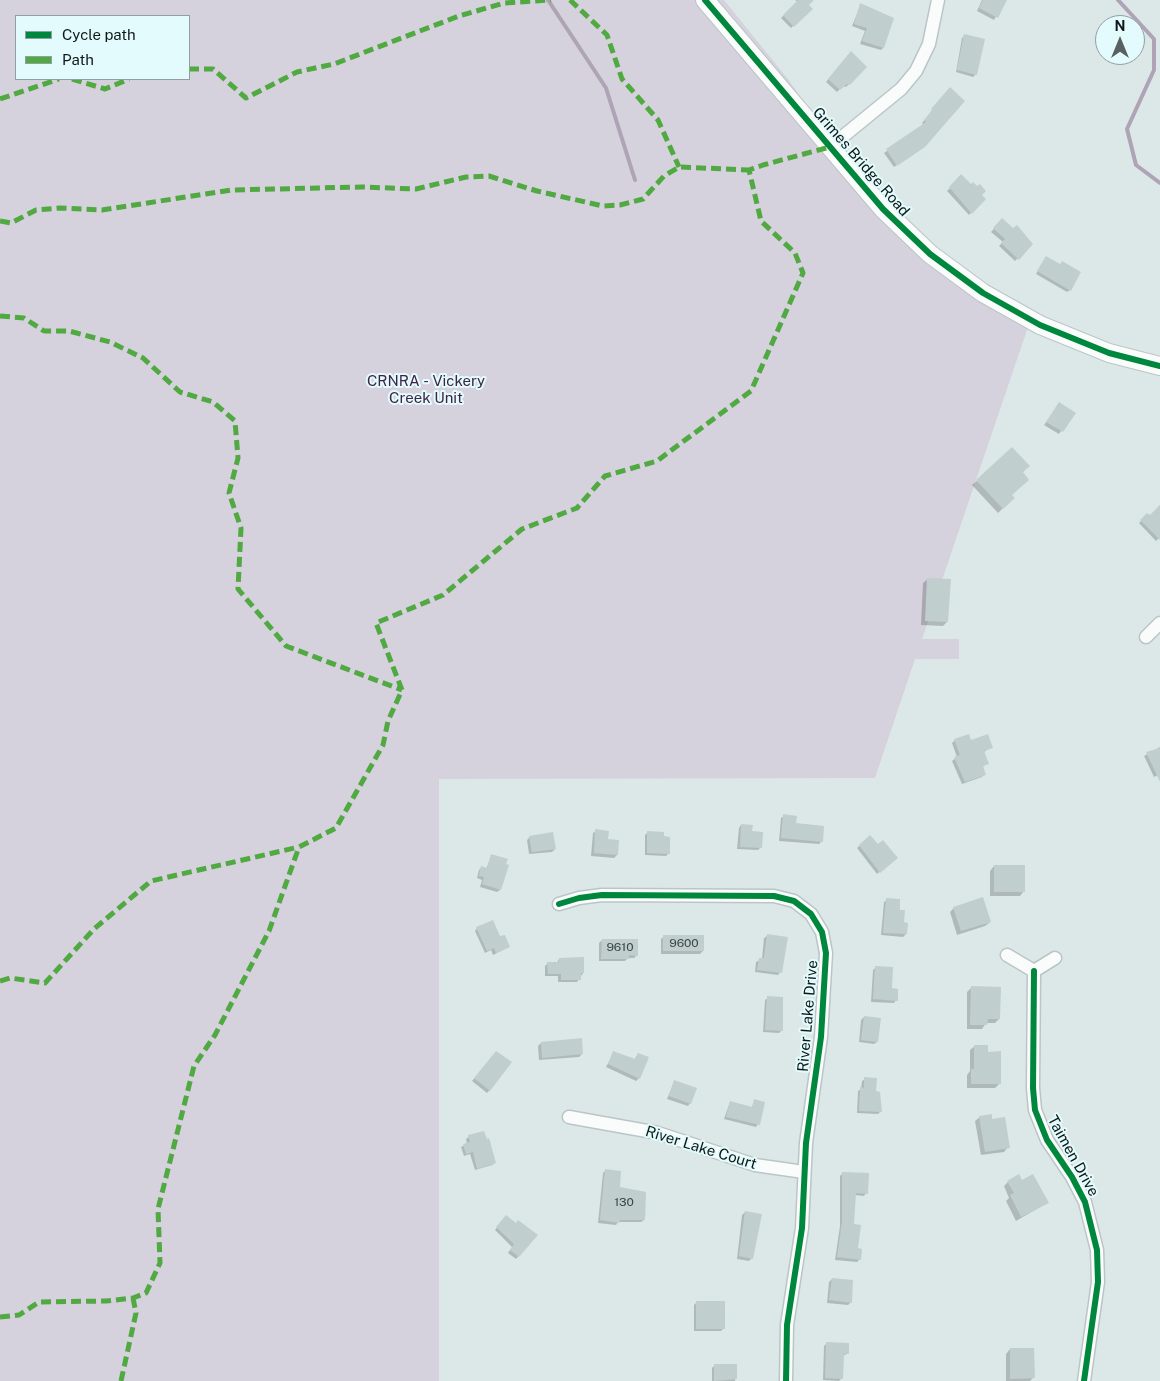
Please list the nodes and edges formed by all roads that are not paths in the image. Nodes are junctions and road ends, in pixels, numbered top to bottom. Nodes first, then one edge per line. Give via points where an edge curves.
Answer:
1 (706, 0) edge
2 (938, 0) edge
3 (830, 147) junction
4 (1160, 366) edge
5 (1160, 623) edge
6 (1146, 637) dead end
7 (559, 904) dead end
8 (1007, 955) dead end
9 (1055, 958) dead end
10 (1034, 971) junction
11 (569, 1117) dead end
12 (804, 1172) junction
13 (786, 1381) edge
14 (1084, 1381) edge

1 - 3 street, Grimes Bridge Road
2 - 3 street via 929,44 916,72 901,89
3 - 4 street, Grimes Bridge Road via 883,209 930,254 983,293 1074,340
5 - 6 street
7 - 12 street, River Lake Drive via 602,895 774,896 794,901 811,914 822,932 826,953 821,1037
8 - 10 street
9 - 10 street
10 - 14 street, Taimen Drive via 1035,1110 1047,1140 1085,1202 1097,1250 1098,1282
11 - 12 street, River Lake Court via 658,1133 755,1166
12 - 13 street, River Lake Drive via 802,1228 787,1325

